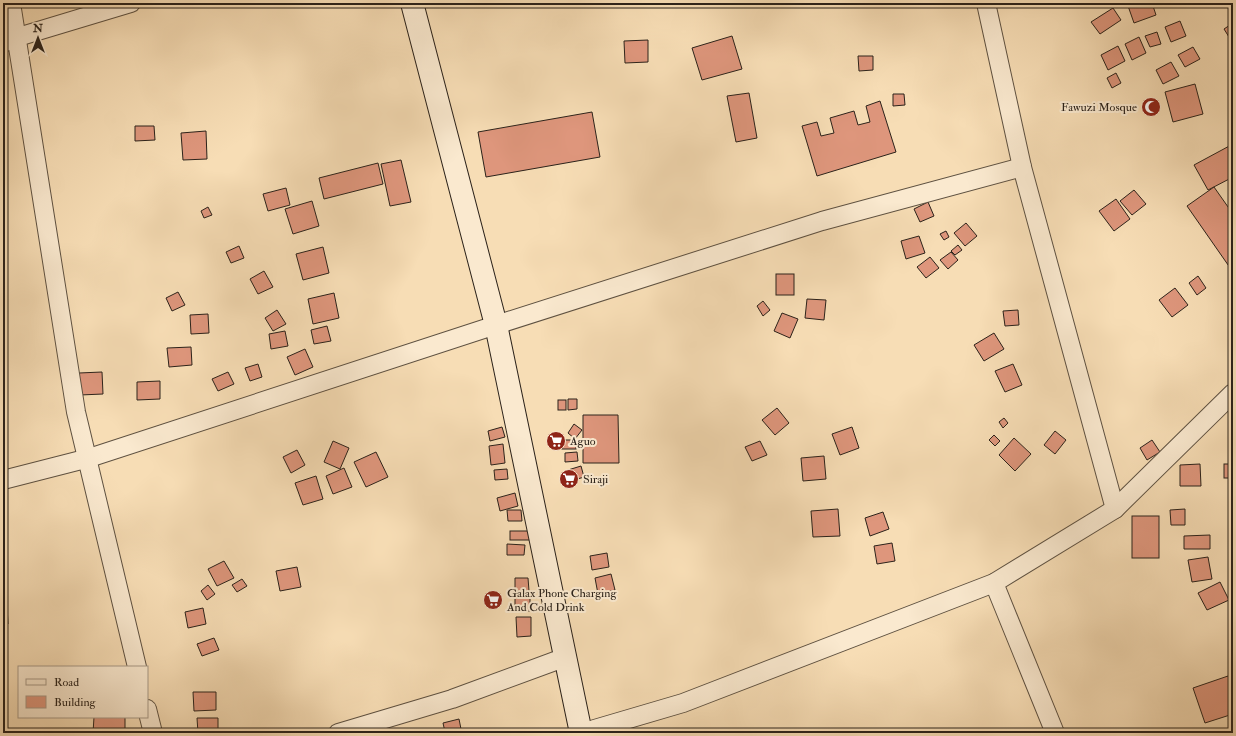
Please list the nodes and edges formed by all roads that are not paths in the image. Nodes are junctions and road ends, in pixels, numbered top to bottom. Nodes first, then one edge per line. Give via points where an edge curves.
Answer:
1 (11, 3) edge
2 (131, 3) edge
3 (412, 3) edge
4 (986, 3) edge
5 (10, 40) edge
6 (1022, 166) junction
7 (496, 324) junction
8 (1233, 393) edge
9 (89, 458) junction
10 (3, 480) edge
11 (1115, 509) junction
12 (994, 583) junction
13 (566, 657) junction
14 (137, 666) edge
15 (148, 713) edge
16 (153, 733) edge
17 (338, 733) edge
18 (581, 733) edge
19 (1055, 733) edge

1 - 5 street
2 - 5 street
3 - 7 main road
4 - 6 street
5 - 9 street via 76,412
6 - 7 street via 822,221
6 - 11 street
7 - 9 street
7 - 13 main road
8 - 11 street
9 - 10 street
9 - 14 street
11 - 12 street
12 - 18 street via 683,703
12 - 19 street
13 - 17 street via 452,698
13 - 18 main road
15 - 16 street

